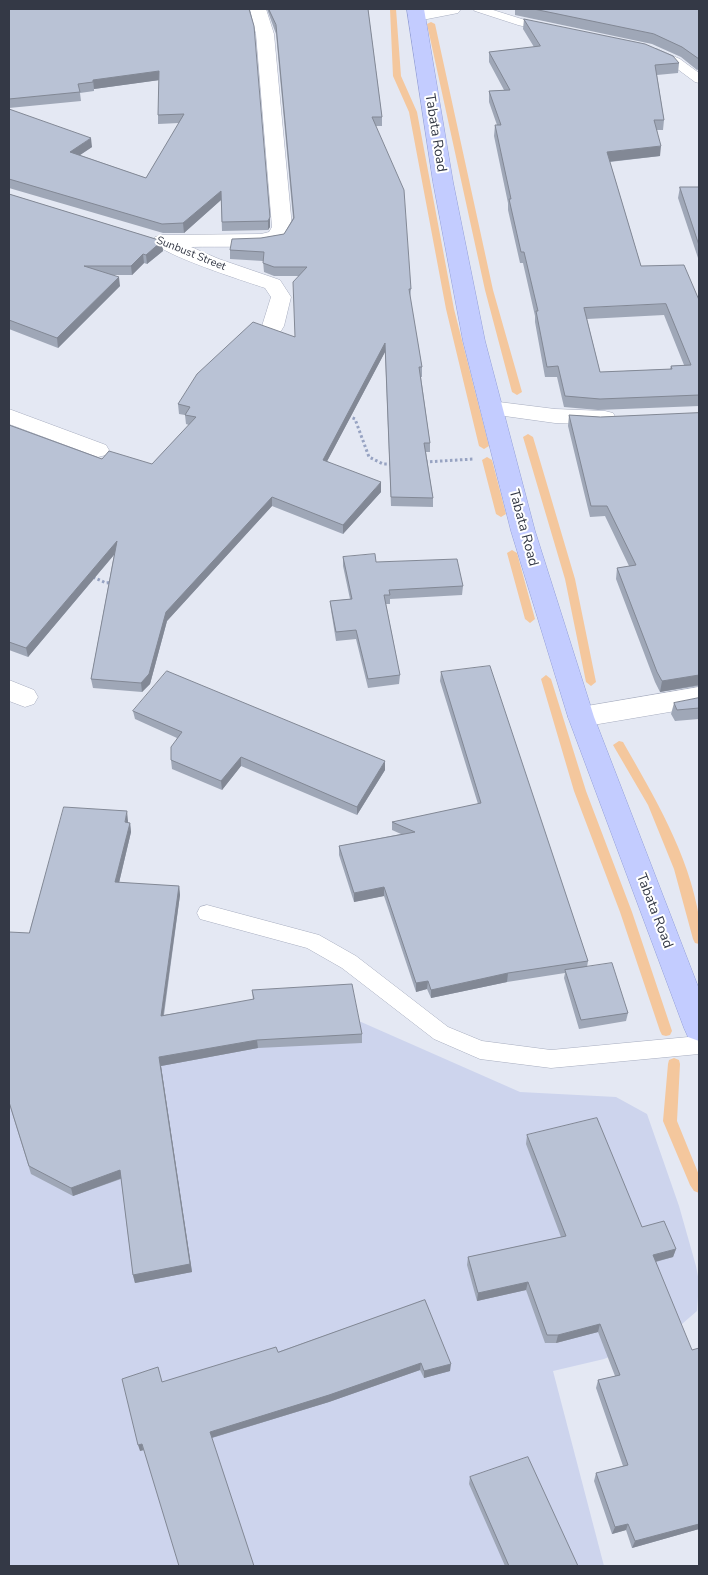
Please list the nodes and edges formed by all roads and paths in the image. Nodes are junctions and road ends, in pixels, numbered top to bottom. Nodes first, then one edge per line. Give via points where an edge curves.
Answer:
1 (258, 9) edge
2 (452, 9) edge
3 (479, 9) edge
4 (416, 13) edge
5 (558, 30) edge
6 (648, 49) edge
7 (699, 79) edge
8 (273, 326) dead end
9 (491, 408) junction
10 (9, 416) edge
11 (340, 416) edge
12 (626, 418) edge
13 (98, 450) dead end
14 (504, 458) junction
15 (421, 462) edge
16 (402, 464) edge
17 (88, 576) edge
18 (116, 580) edge
19 (699, 697) edge
20 (581, 717) junction
21 (207, 913) dead end
22 (699, 1028) edge
23 (699, 1045) edge

1 - 8 street, Sunbust Street via 265,34 282,227 277,237 261,240 153,239 273,284 281,297
2 - 4 street
3 - 5 lane
4 - 9 main road, Tabata Road via 443,182 474,341
6 - 7 lane via 676,62
9 - 12 street via 555,416
9 - 14 main road, Tabata Road
10 - 13 street
11 - 16 path via 355,419 366,454 375,462
14 - 15 path
14 - 20 main road, Tabata Road
17 - 18 path via 106,582
19 - 20 street
20 - 22 main road, Tabata Road
21 - 23 lane via 312,941 349,962 441,1033 480,1050 551,1059

